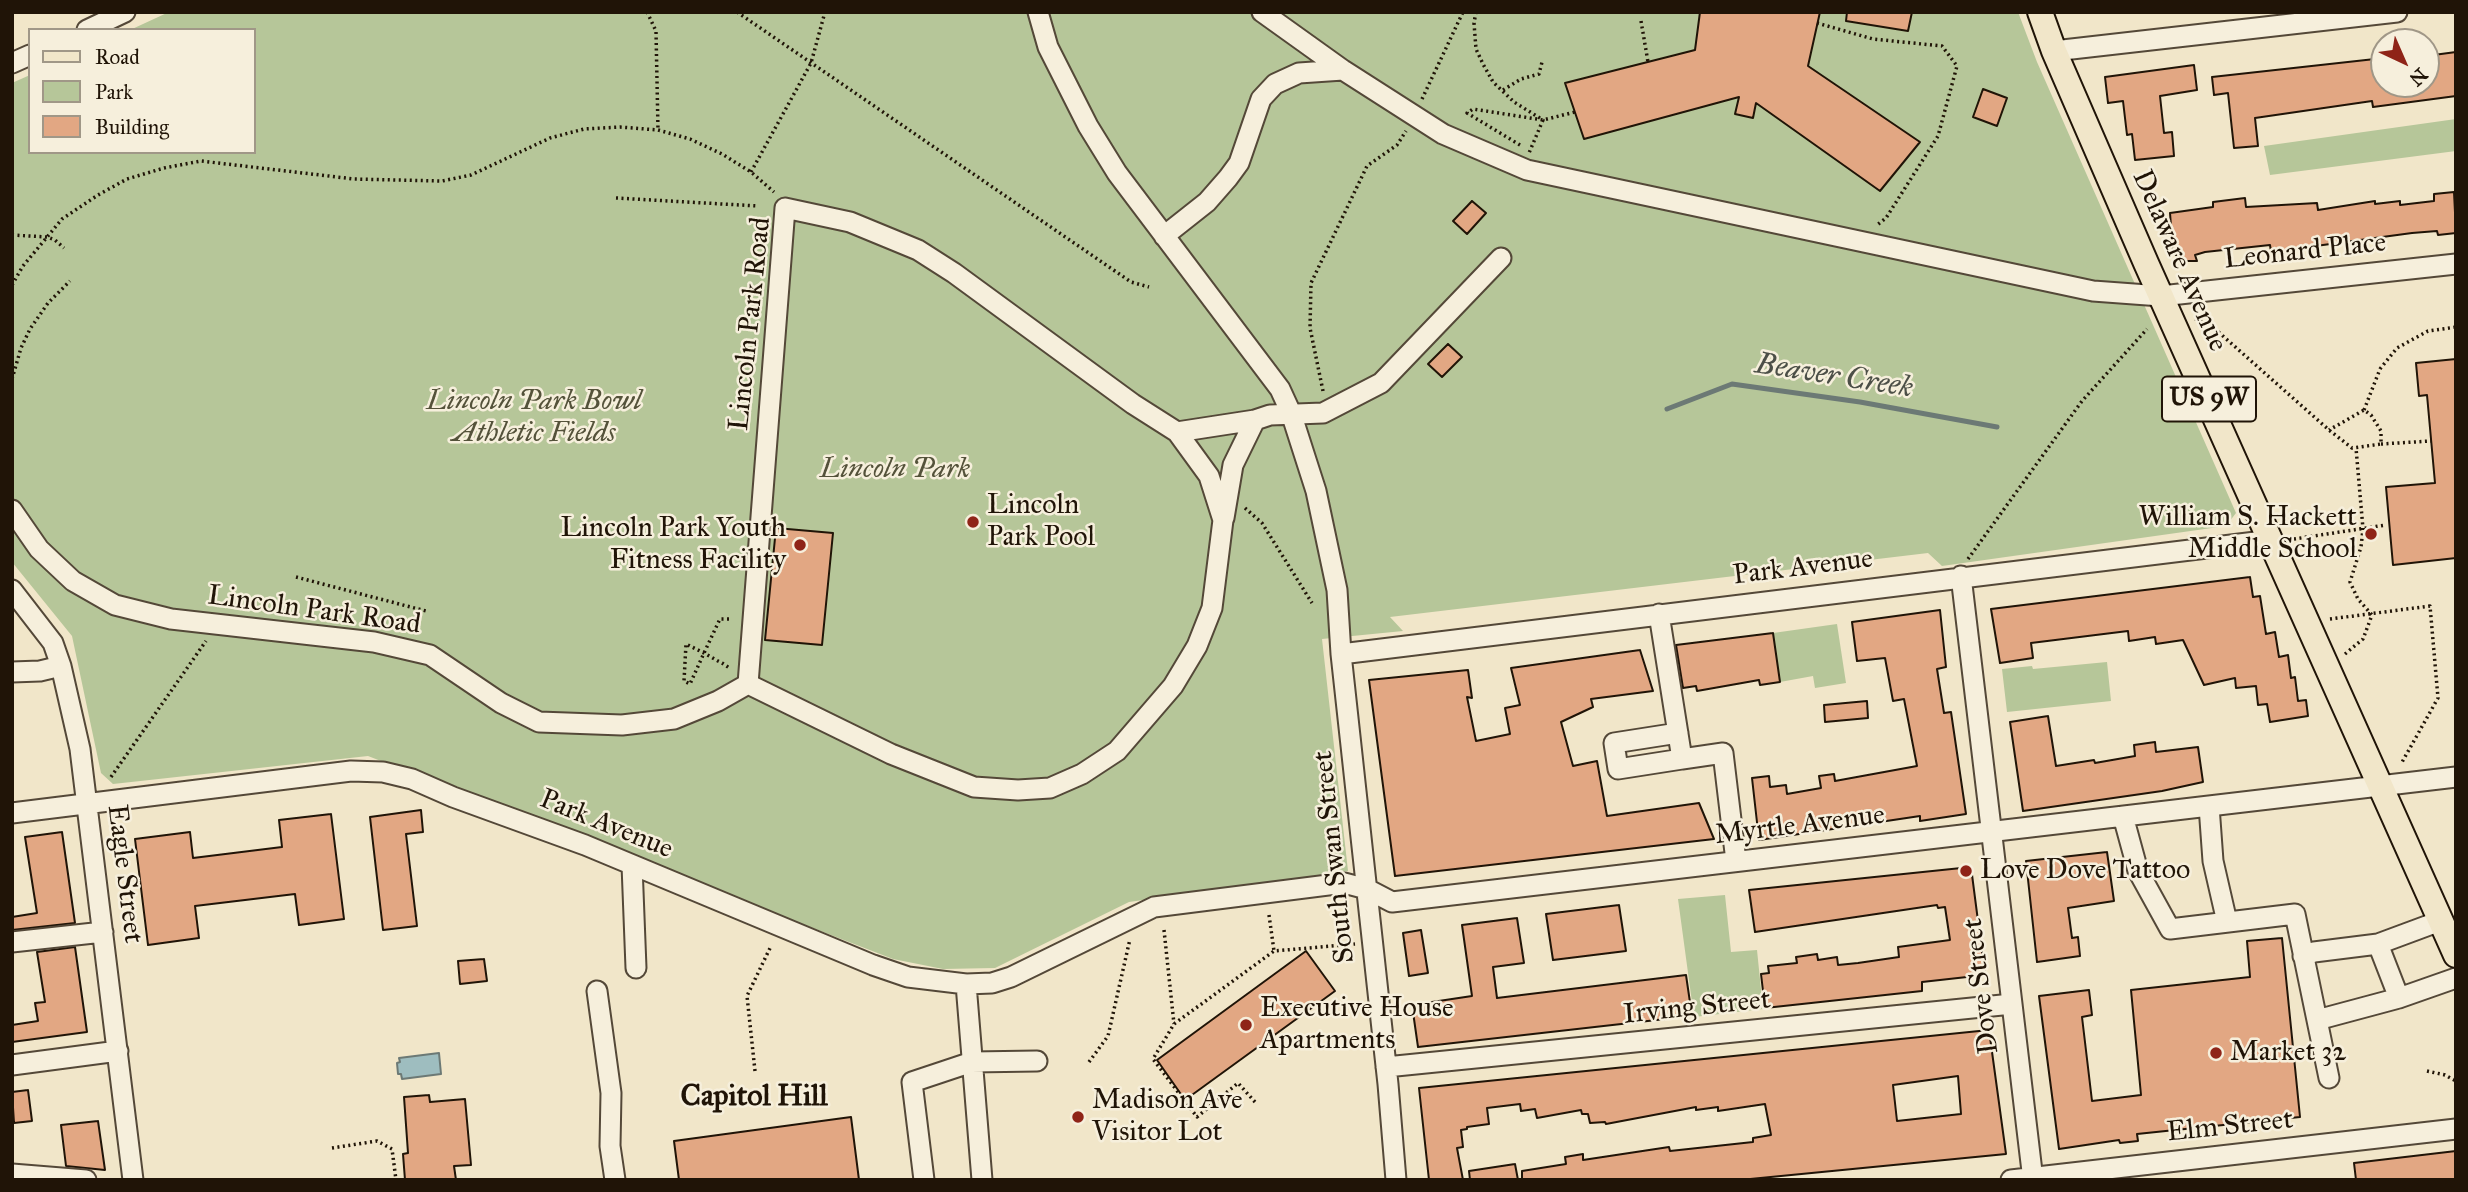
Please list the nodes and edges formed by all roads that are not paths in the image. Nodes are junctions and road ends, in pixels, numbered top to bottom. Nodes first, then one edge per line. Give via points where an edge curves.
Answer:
1 (125, 12) edge
2 (1038, 12) edge
3 (1262, 12) edge
4 (2040, 12) edge
5 (2397, 12) edge
6 (91, 28) edge
7 (2054, 51) junction
8 (28, 56) edge
9 (12, 63) edge
10 (1343, 70) junction
11 (1164, 236) junction
12 (1501, 258) dead end
13 (2456, 264) edge
14 (2161, 296) junction
15 (1291, 413) junction
16 (1255, 420) junction
17 (1177, 432) junction
18 (12, 510) edge
19 (1225, 510) junction
20 (2283, 539) junction
21 (1961, 576) junction
22 (12, 590) edge
23 (1659, 614) junction
24 (1341, 654) junction
25 (61, 666) junction
26 (12, 672) edge
27 (748, 684) junction
28 (1678, 733) junction
29 (1682, 759) junction
30 (2456, 777) edge
31 (2380, 785) junction
32 (87, 803) junction
33 (2209, 806) junction
34 (12, 813) edge
35 (2123, 816) junction
36 (1992, 831) junction
37 (1735, 861) junction
38 (632, 865) junction
39 (1367, 889) junction
40 (1154, 906) joint
41 (2440, 920) junction
42 (2227, 922) junction
43 (103, 932) junction
44 (12, 942) edge
45 (2378, 944) junction
46 (2456, 955) edge
47 (2303, 956) junction
48 (636, 968) dead end
49 (2456, 978) edge
50 (966, 984) junction
51 (597, 991) dead end
52 (2399, 998) junction
53 (2012, 1004) junction
54 (2317, 1020) junction
55 (118, 1051) junction
56 (1037, 1061) dead end
57 (972, 1062) junction
58 (12, 1065) edge
59 (1387, 1067) junction
60 (2329, 1078) dead end
61 (2456, 1129) edge
62 (12, 1174) edge
63 (2033, 1179) edge
64 (86, 1180) edge
65 (133, 1180) edge
66 (615, 1180) edge
67 (925, 1180) edge
68 (982, 1180) edge
69 (1396, 1180) edge
70 (2011, 1180) edge

1 - 6 street
2 - 11 street, South Swan Street via 1048,47 1088,126 1116,173
3 - 10 street, Leonard Place
4 - 7 main road, Delaware Avenue / US 9W
5 - 7 street
7 - 14 main road, Delaware Avenue / US 9W
8 - 9 street
10 - 11 street via 1299,73 1275,84 1261,99 1239,163 1207,202
10 - 14 street, Leonard Place via 1443,134 1520,167 2093,291
11 - 15 street, South Swan Street via 1280,389
12 - 15 street via 1381,383 1323,413
13 - 14 street, Leonard Place
14 - 20 main road, Delaware Avenue / US 9W
15 - 16 street
15 - 24 street, South Swan Street via 1316,491 1337,590
16 - 17 street
16 - 19 street, Lincoln Park Road via 1233,465
17 - 19 street, Lincoln Park Road via 1209,476
17 - 27 street, Lincoln Park Road via 918,250 850,222 785,208
18 - 27 street, Lincoln Park Road via 39,549 73,581 115,604 171,619 374,642 430,655 501,703 539,722 622,725 674,719
19 - 27 street, Lincoln Park Road via 1212,608 1197,646 1173,686 1117,751 1050,788 974,787 891,754
20 - 21 street, Park Avenue
20 - 31 main road, Delaware Avenue / US 9W
21 - 23 street, Park Avenue
21 - 36 street, Dove Street
22 - 25 street, Eagle Street via 53,643
23 - 24 street, Park Avenue
23 - 28 street
24 - 39 street, South Swan Street
25 - 26 street
25 - 32 street, Eagle Street
28 - 29 street
28 - 29 street via 1614,743 1618,769
29 - 37 street via 1723,753
30 - 31 street, Myrtle Avenue
31 - 33 street, Myrtle Avenue
31 - 41 main road, Delaware Avenue / US 9W
32 - 34 street, Park Avenue
32 - 38 street, Park Avenue via 351,771 383,772 412,779
32 - 43 street, Eagle Street
33 - 35 street, Myrtle Avenue
33 - 42 street via 2213,861
35 - 36 street, Myrtle Avenue
35 - 42 street via 2138,871 2170,929
36 - 37 street, Myrtle Avenue
36 - 53 street, Dove Street
37 - 39 street, Myrtle Avenue via 1392,902
38 - 48 street
38 - 50 street, Park Avenue via 885,969 908,977
39 - 40 street, Myrtle Avenue via 1344,883
39 - 59 street, South Swan Street
40 - 50 street, Park Avenue via 1011,977
41 - 45 street
41 - 46 main road, Delaware Avenue / US 9W
42 - 47 street via 2295,914
43 - 44 street
43 - 55 street, Eagle Street
45 - 47 street
45 - 52 street
47 - 54 street
49 - 52 street
50 - 57 street
51 - 66 street via 611,1093
52 - 54 street
53 - 59 street, Irving Street
53 - 63 street, Dove Street
54 - 60 street
55 - 58 street
55 - 65 street, Eagle Street
56 - 57 street
57 - 67 street via 912,1082
57 - 68 street
59 - 69 street, South Swan Street
61 - 63 street, Elm Street
62 - 64 street
63 - 70 street, Elm Street

